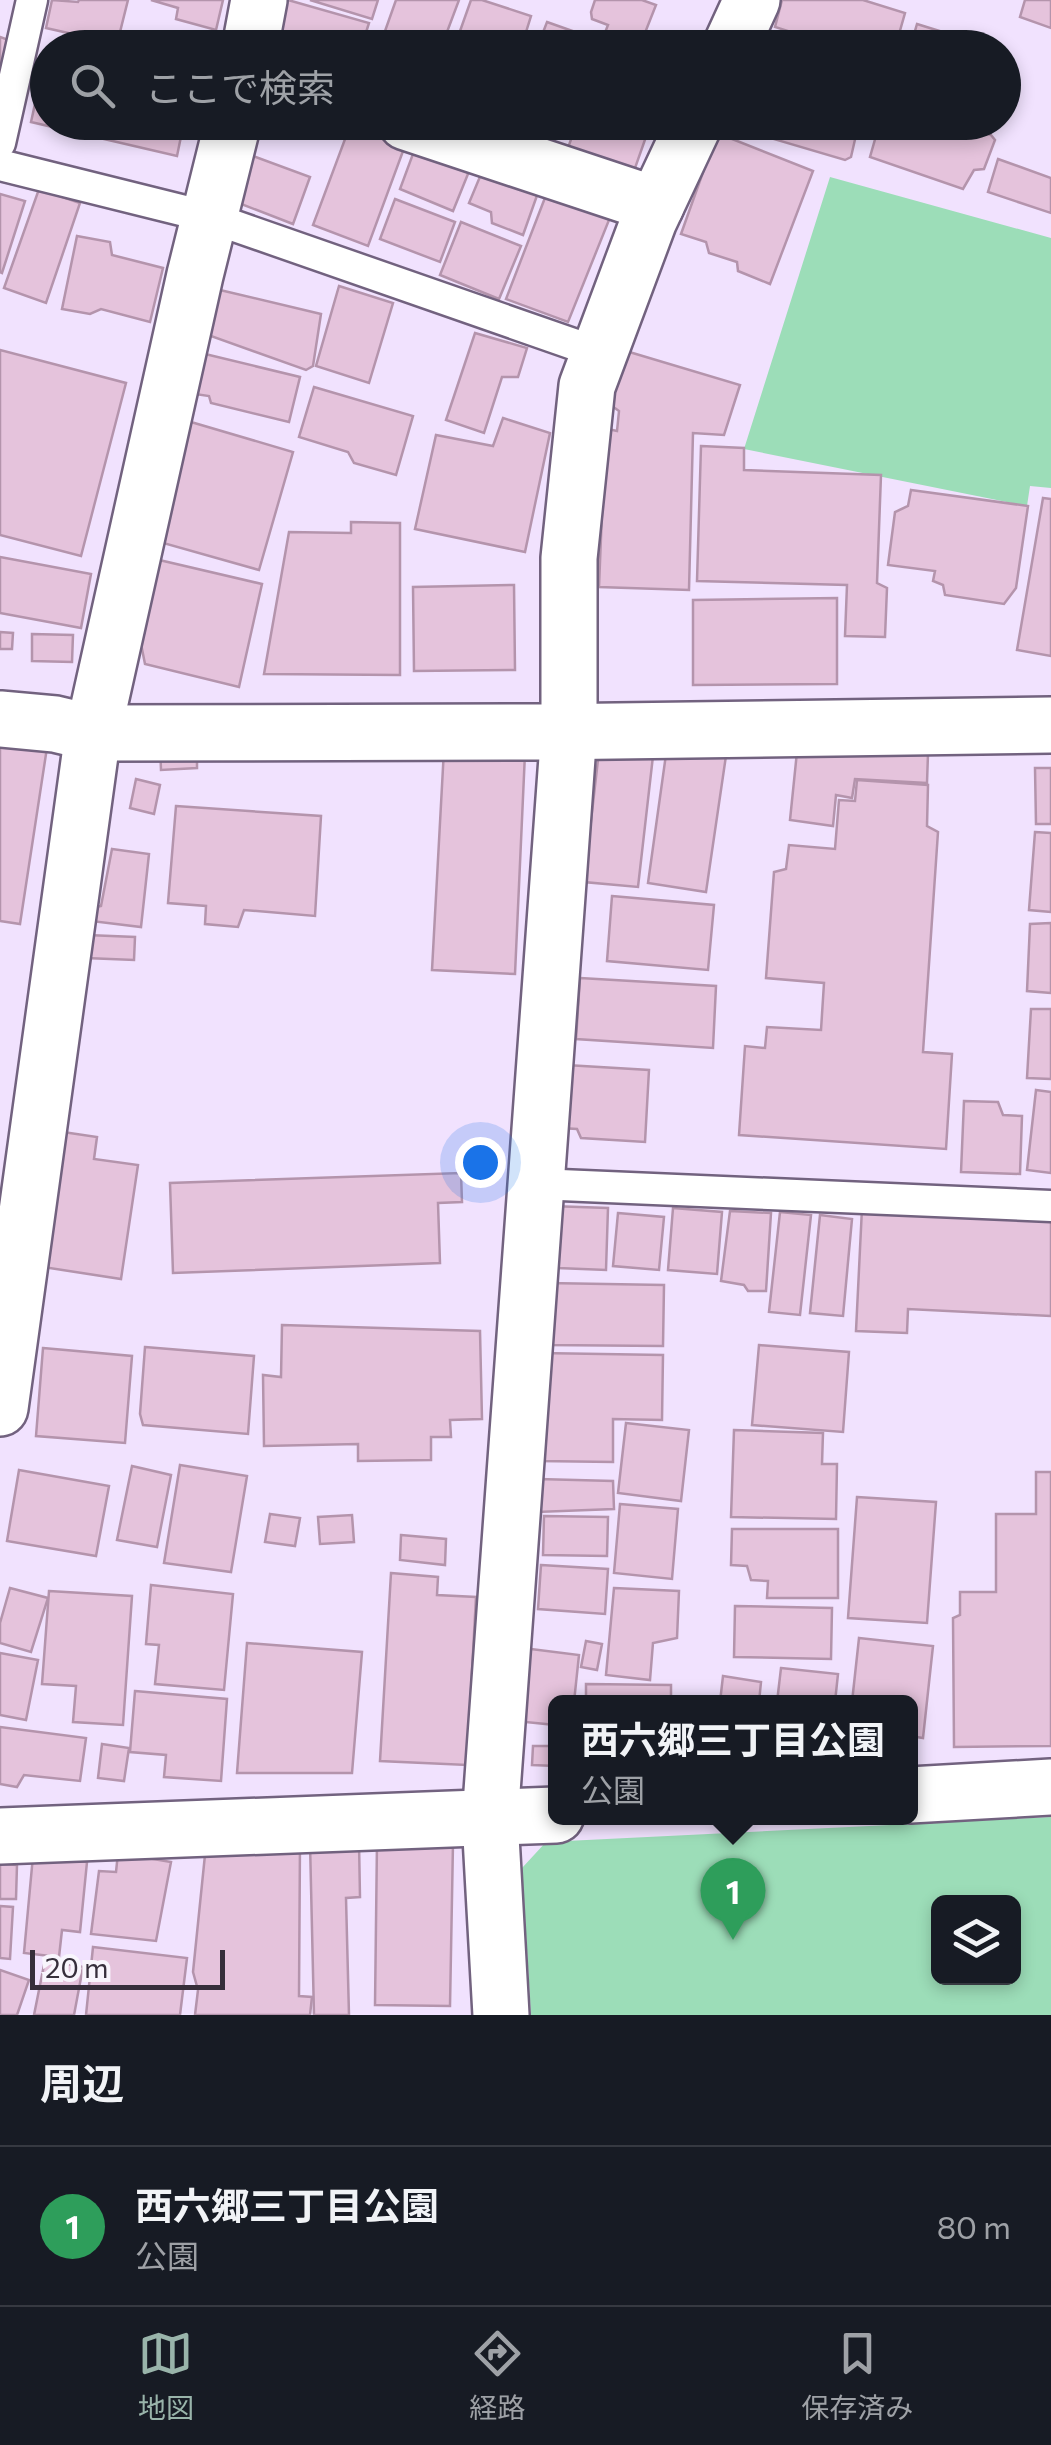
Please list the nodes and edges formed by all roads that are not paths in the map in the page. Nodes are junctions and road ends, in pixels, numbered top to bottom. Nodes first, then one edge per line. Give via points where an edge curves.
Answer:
1 (32, 0) edge
2 (260, 0) edge
3 (752, 0) edge
4 (254, 30) edge
5 (738, 30) edge
6 (228, 140) edge
7 (461, 140) edge
8 (686, 140) edge
9 (0, 143) edge
10 (0, 164) edge
11 (656, 204) junction
12 (210, 218) junction
13 (600, 353) junction
14 (0, 718) edge
15 (1051, 725) edge
16 (569, 730) junction
17 (93, 732) junction
18 (537, 1184) junction
19 (1051, 1206) edge
20 (10, 1252) edge
21 (0, 1408) edge
22 (1051, 1787) edge
23 (918, 1795) edge
24 (548, 1815) edge
25 (490, 1819) junction
26 (0, 1836) edge
27 (501, 2015) edge

1 - 9 lane
2 - 4 street
3 - 5 street
6 - 12 street
7 - 11 street
8 - 11 street
10 - 12 lane
11 - 13 street
12 - 13 lane
12 - 17 street
13 - 16 street via 587,386 569,558
14 - 17 street
15 - 16 street
16 - 17 street
16 - 18 street
17 - 20 street
18 - 19 lane
18 - 25 street
20 - 21 street
22 - 23 street
24 - 25 street
25 - 26 street
25 - 27 street

